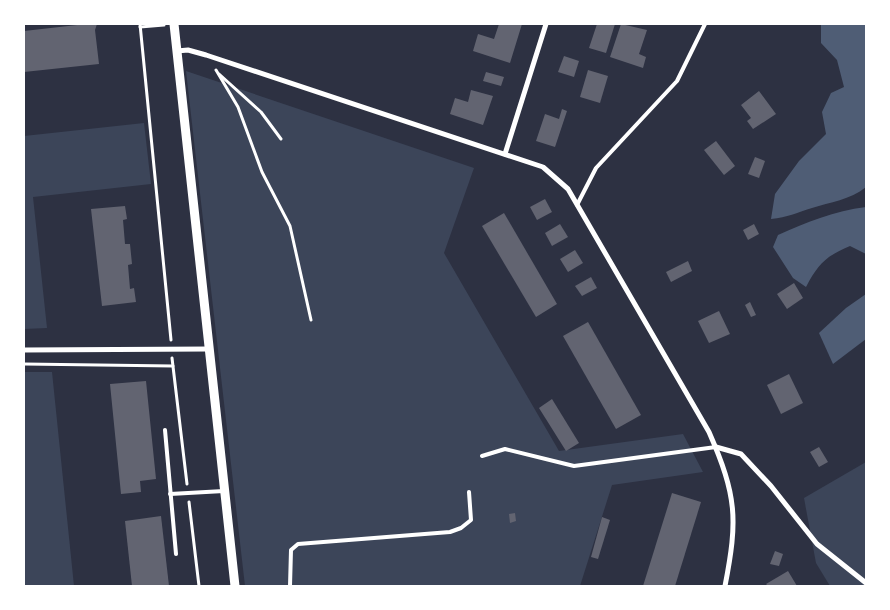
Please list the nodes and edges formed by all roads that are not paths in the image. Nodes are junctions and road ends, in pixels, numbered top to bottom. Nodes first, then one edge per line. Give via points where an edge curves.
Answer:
1 (173, 24) edge
2 (546, 24) edge
3 (705, 24) edge
4 (177, 51) junction
5 (506, 154) junction
6 (577, 205) junction
7 (209, 349) junction
8 (24, 350) edge
9 (165, 430) dead end
10 (716, 447) junction
11 (482, 456) dead end
12 (224, 491) junction
13 (469, 492) dead end
14 (170, 494) junction
15 (176, 554) dead end
16 (866, 583) edge
17 (235, 586) edge
18 (290, 586) edge
19 (725, 586) edge

1 - 4 street
2 - 5 street
3 - 6 lane via 677,81 596,168
4 - 5 street via 206,55
4 - 7 street
5 - 6 street via 543,167 568,189
6 - 10 street
7 - 8 street
7 - 12 street
9 - 14 lane
10 - 11 lane via 574,466 504,449
10 - 16 street via 741,454 817,544
10 - 19 street via 734,500 734,528
12 - 14 lane
12 - 17 street
13 - 18 lane via 471,520 450,532 298,544 291,550
14 - 15 lane

